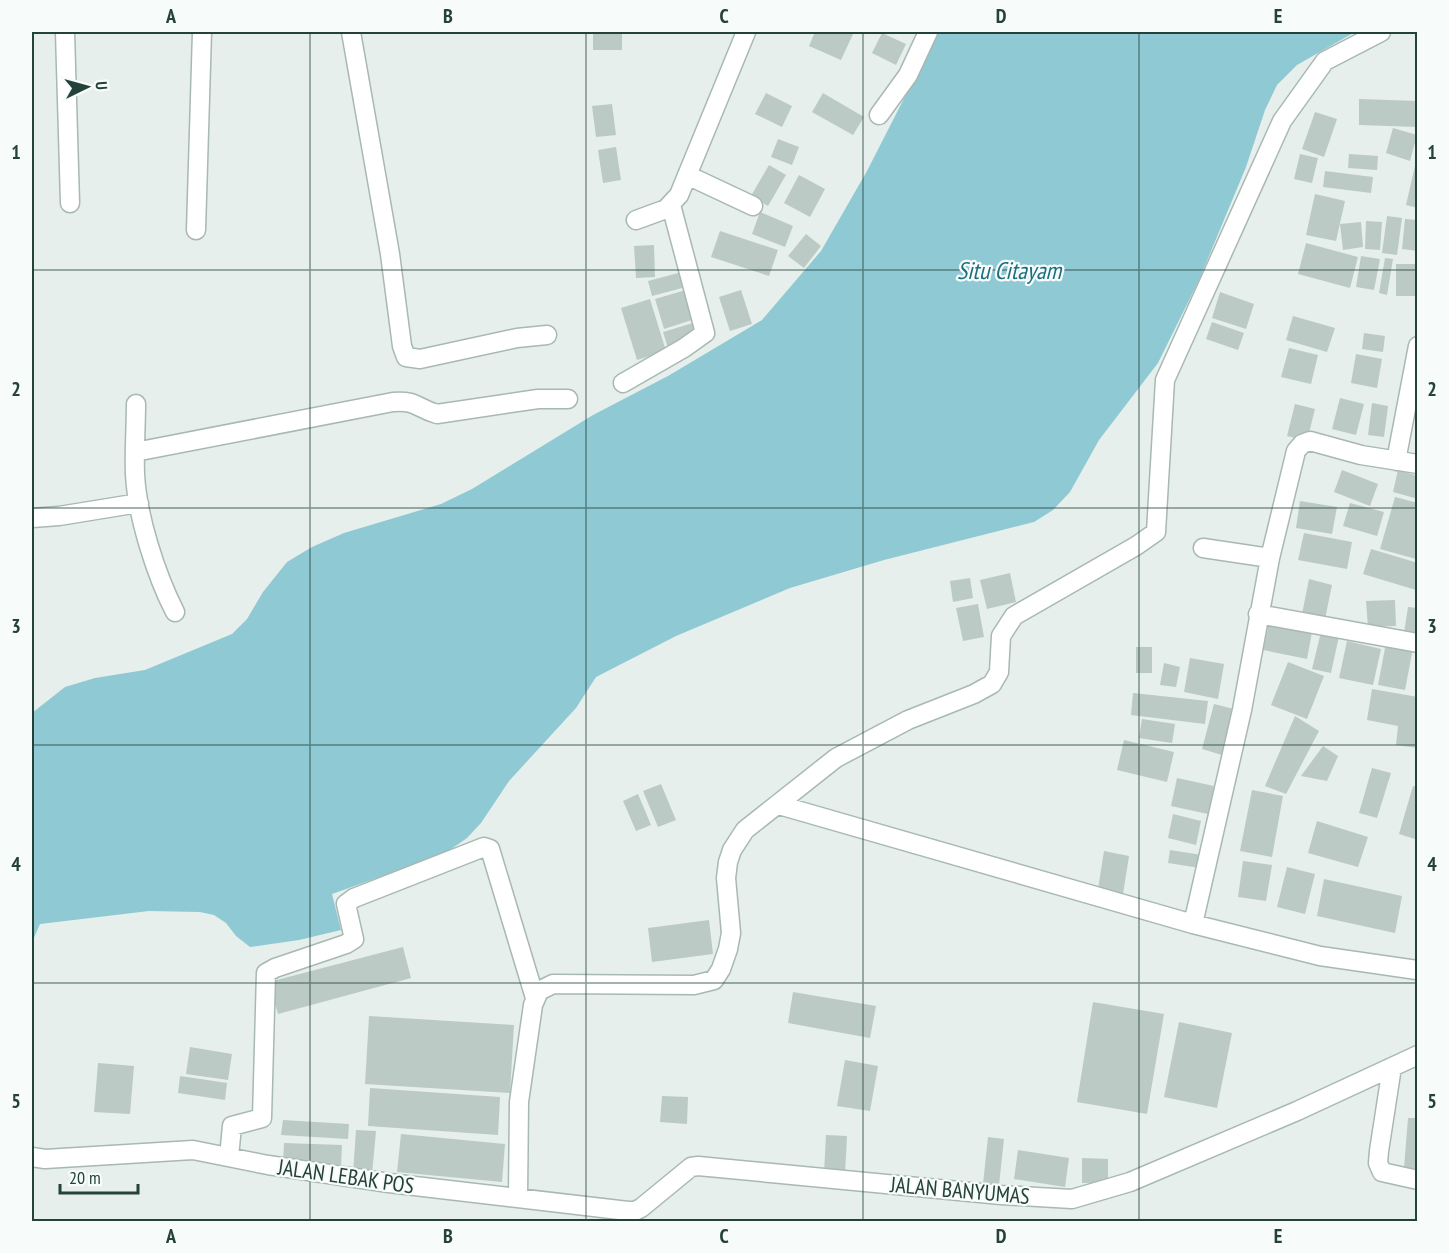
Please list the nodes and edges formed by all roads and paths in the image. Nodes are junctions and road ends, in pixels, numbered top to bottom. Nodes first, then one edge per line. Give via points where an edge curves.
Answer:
1 (65, 32) edge
2 (202, 32) edge
3 (351, 32) edge
4 (746, 32) edge
5 (928, 32) edge
6 (1381, 32) edge
7 (879, 115) dead end
8 (687, 176) junction
9 (70, 203) dead end
10 (671, 205) junction
11 (753, 206) dead end
12 (636, 220) dead end
13 (196, 230) dead end
14 (547, 335) dead end
15 (1418, 346) edge
16 (623, 383) dead end
17 (568, 399) dead end
18 (136, 404) dead end
19 (135, 452) junction
20 (1396, 461) junction
21 (1418, 464) edge
22 (139, 503) junction
23 (32, 518) edge
24 (1203, 548) dead end
25 (1270, 558) junction
26 (175, 612) dead end
27 (1258, 614) junction
28 (1418, 643) edge
29 (778, 805) junction
30 (1193, 924) junction
31 (1418, 961) edge
32 (1417, 970) edge
33 (535, 998) junction
34 (1418, 1055) edge
35 (1392, 1067) junction
36 (32, 1157) edge
37 (230, 1157) junction
38 (1418, 1180) edge
39 (518, 1197) junction

1 - 9 street
2 - 13 street
3 - 14 street via 406,357 420,359
4 - 8 street
5 - 7 street via 908,75
6 - 29 street via 1324,62 1282,121 1165,380 1156,532 1014,616 1001,636 999,672 992,684 908,720 836,758
8 - 10 street
8 - 11 street
10 - 12 street
10 - 16 street via 705,333
15 - 20 street
17 - 19 street via 538,399 436,414 408,400
18 - 19 street
19 - 22 street
20 - 21 street
20 - 25 street via 1314,442 1302,444 1294,456
22 - 23 street
22 - 26 street via 162,587
24 - 25 street
25 - 27 street
27 - 28 street
27 - 30 street via 1242,710
29 - 30 street
29 - 33 street via 745,830 732,850 726,878 731,933 725,959 714,980 694,985 553,984 539,991
30 - 32 street via 1320,956
31 - 32 street
33 - 37 street via 490,849 484,847 354,898 346,904 354,939 266,973 262,1118 232,1126
33 - 39 street via 519,1102
34 - 35 street, JALAN BANYUMAS
35 - 38 street via 1377,1163 1382,1172
35 - 39 street, JALAN BANYUMAS via 1130,1182 1072,1199 698,1166 691,1167 635,1211
36 - 37 street, JALAN LEBAK POS via 193,1150
37 - 39 street, JALAN LEBAK POS via 389,1183

